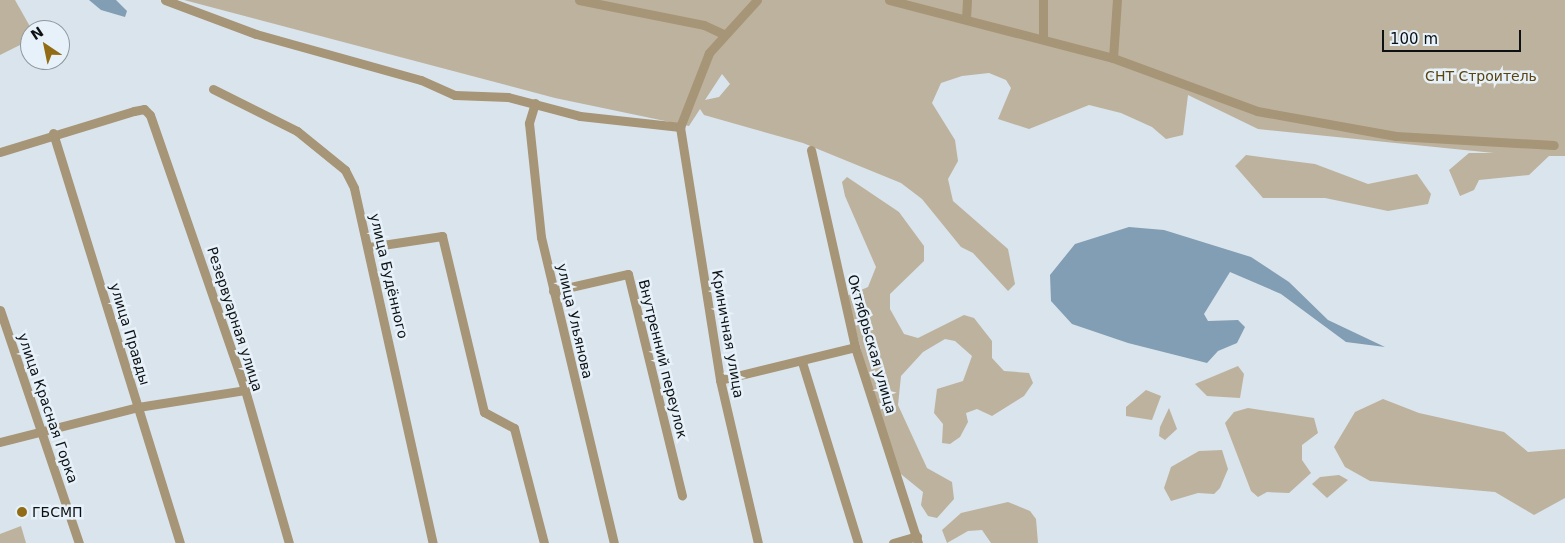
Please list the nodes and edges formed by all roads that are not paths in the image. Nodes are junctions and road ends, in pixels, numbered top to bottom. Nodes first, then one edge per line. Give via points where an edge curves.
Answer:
1 (165, 0) edge
2 (579, 0) edge
3 (757, 0) edge
4 (891, 0) edge
5 (967, 0) edge
6 (1043, 0) edge
7 (1117, 0) edge
8 (966, 19) junction
9 (722, 34) junction
10 (1043, 37) junction
11 (1113, 58) junction
12 (213, 89) dead end
13 (535, 103) junction
14 (680, 127) junction
15 (53, 133) junction
16 (1554, 145) dead end
17 (811, 150) dead end
18 (0, 152) edge
19 (369, 247) junction
20 (554, 291) junction
21 (0, 310) edge
22 (855, 347) junction
23 (802, 362) junction
24 (720, 380) junction
25 (245, 390) junction
26 (138, 407) junction
27 (40, 431) junction
28 (0, 442) edge
29 (682, 496) dead end
30 (918, 540) edge
31 (79, 543) edge
32 (180, 543) edge
33 (289, 543) edge
34 (434, 543) edge
35 (544, 543) edge
36 (614, 543) edge
37 (758, 543) edge
38 (858, 543) edge
39 (893, 543) edge

1 - 13 street via 256,34 421,80 455,95
2 - 9 street via 704,25
3 - 9 street
4 - 8 street
5 - 8 street
6 - 10 street
7 - 11 street
8 - 10 street
9 - 14 street via 698,75
10 - 11 street
11 - 16 street via 1238,106 1330,126 1396,136
12 - 19 street, улица Будённого via 297,131 345,170 354,188
13 - 14 street via 580,116
13 - 20 street, улица Ульянова via 528,123 533,186
14 - 24 street, Криничная улица
15 - 18 street
15 - 25 street, Резервуарная улица via 144,109 175,181
15 - 26 street, улица Правды
17 - 22 street, Октябрьская улица
19 - 34 street, улица Будённого
19 - 35 street via 442,236 484,412 514,428
20 - 29 street, Внутренний переулок via 628,274
20 - 36 street, улица Ульянова
21 - 27 street, улица Красная Горка
22 - 23 street
22 - 30 street, Октябрьская улица
23 - 24 street
23 - 38 street
24 - 37 street, Криничная улица
25 - 26 street
25 - 33 street, Резервуарная улица
26 - 27 street
26 - 32 street, улица Правды
27 - 28 street
27 - 31 street, улица Красная Горка
30 - 39 street

